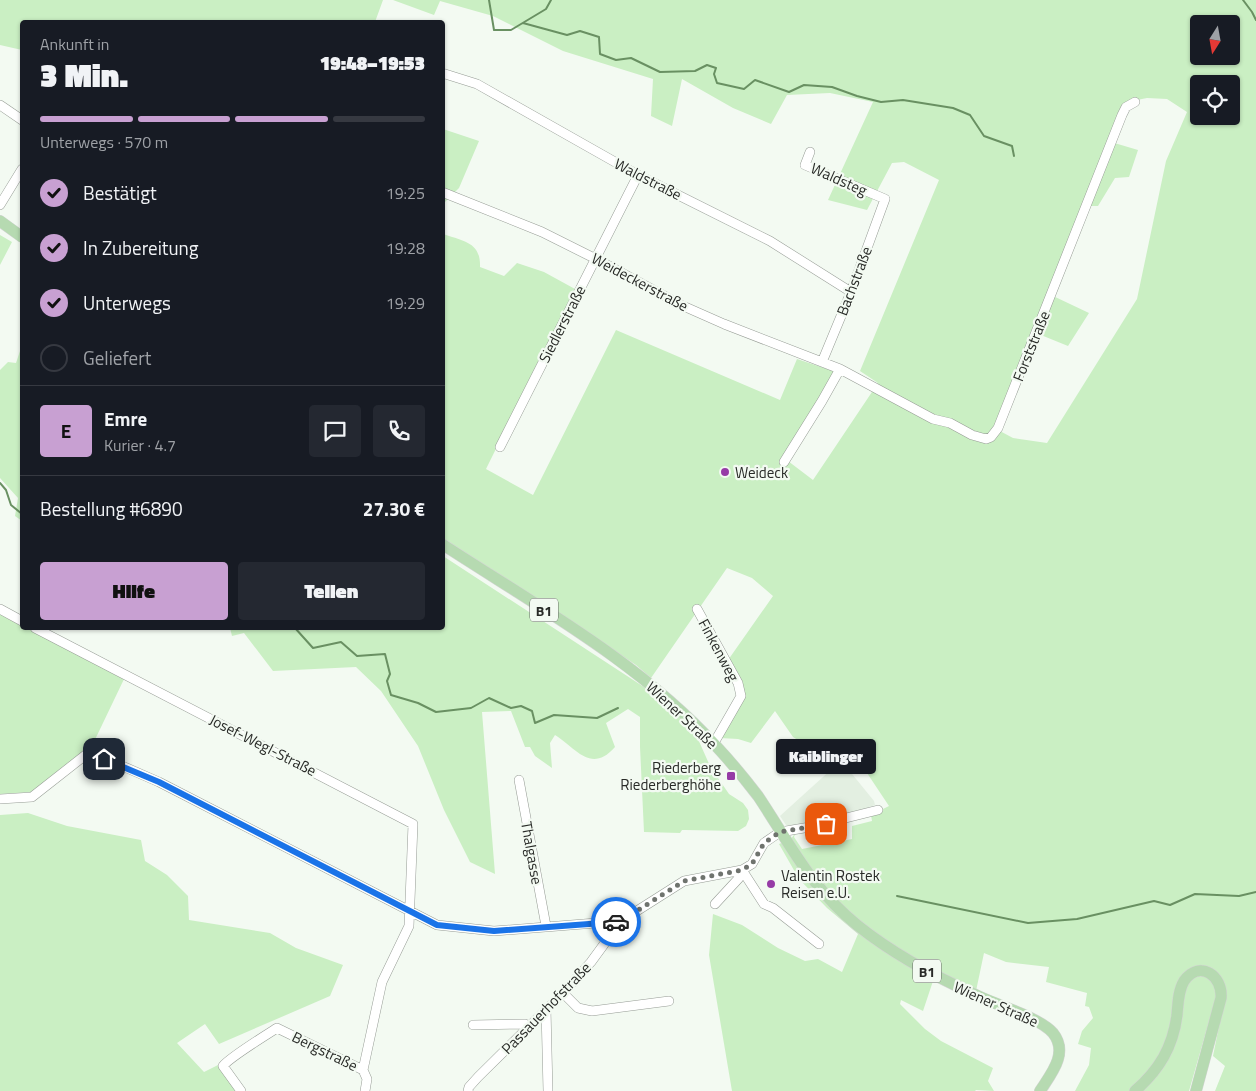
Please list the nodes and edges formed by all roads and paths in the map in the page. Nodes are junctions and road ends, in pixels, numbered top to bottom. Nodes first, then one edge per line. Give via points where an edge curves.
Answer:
1 (445, 74) edge
2 (1134, 102) dead end
3 (0, 105) edge
4 (20, 119) edge
5 (810, 152) dead end
6 (20, 172) edge
7 (638, 175) junction
8 (445, 193) edge
9 (885, 199) joint
10 (0, 205) edge
11 (0, 221) edge
12 (20, 236) edge
13 (596, 259) junction
14 (851, 292) junction
15 (822, 362) junction
16 (840, 369) junction
17 (500, 446) dead end
18 (784, 462) dead end
19 (445, 546) edge
20 (0, 609) edge
21 (697, 609) dead end
22 (20, 620) edge
23 (39, 630) edge
24 (714, 743) junction
25 (519, 780) dead end
26 (0, 798) edge
27 (878, 810) dead end
28 (780, 832) junction
29 (742, 870) junction
30 (715, 904) dead end
31 (410, 911) junction
32 (621, 921) junction
33 (437, 925) junction
34 (409, 926) junction
35 (546, 926) junction
36 (819, 944) dead end
37 (563, 993) junction
38 (669, 1001) dead end
39 (546, 1009) junction
40 (473, 1025) dead end
41 (528, 1027) junction
42 (363, 1070) junction
43 (241, 1091) edge
44 (365, 1091) edge
45 (468, 1091) edge
46 (548, 1091) edge
47 (1040, 1091) edge
48 (1135, 1091) edge
49 (1196, 1091) edge

1 - 7 street, Waldstraße via 477,84
2 - 16 street, Forststraße via 1122,115 998,428 991,437 972,435 950,423 918,413
3 - 4 street
5 - 9 street, Waldsteg via 805,165
6 - 10 street
7 - 13 street, Siedlerstraße
7 - 14 street, Waldstraße via 770,240
8 - 13 street, Weideckerstraße via 542,232
9 - 14 street, Bachstraße
11 - 12 main road
13 - 15 street, Weideckerstraße via 724,324
13 - 17 street, Siedlerstraße
14 - 15 street, Bachstraße
15 - 16 street, Weideckerstraße
16 - 18 street
19 - 24 main road, Wiener Straße / B1 via 624,664 663,694
20 - 22 street
21 - 24 street, Finkenweg via 738,683 741,696
23 - 31 street, Josef-Wegl-Straße via 413,824
24 - 28 main road, Wiener Straße / B1 via 756,794
25 - 35 street, Thalgasse
26 - 31 street via 32,796 88,753 159,782
27 - 28 street
28 - 29 street via 764,843 752,864
28 - 47 main road, Wiener Straße / B1 via 819,889 865,932 932,974 1050,1030 1059,1044 1059,1058
29 - 30 street via 739,878
29 - 32 street via 684,881
29 - 36 street via 764,904
31 - 33 street
31 - 34 street, Bergstraße
32 - 35 street
32 - 37 street, Passauerhofstraße
33 - 34 street via 419,923
33 - 35 street via 494,931
34 - 42 street, Bergstraße via 382,982
37 - 38 street via 578,1008 592,1011
37 - 39 street, Passauerhofstraße
39 - 41 street, Passauerhofstraße
39 - 46 street
40 - 41 street via 525,1024
41 - 45 street, Passauerhofstraße
42 - 43 street, Bergstraße via 277,1028 227,1060 223,1066
42 - 44 street via 367,1079
48 - 49 main road via 1156,1070 1168,1050 1184,982 1203,971 1217,978 1222,998

